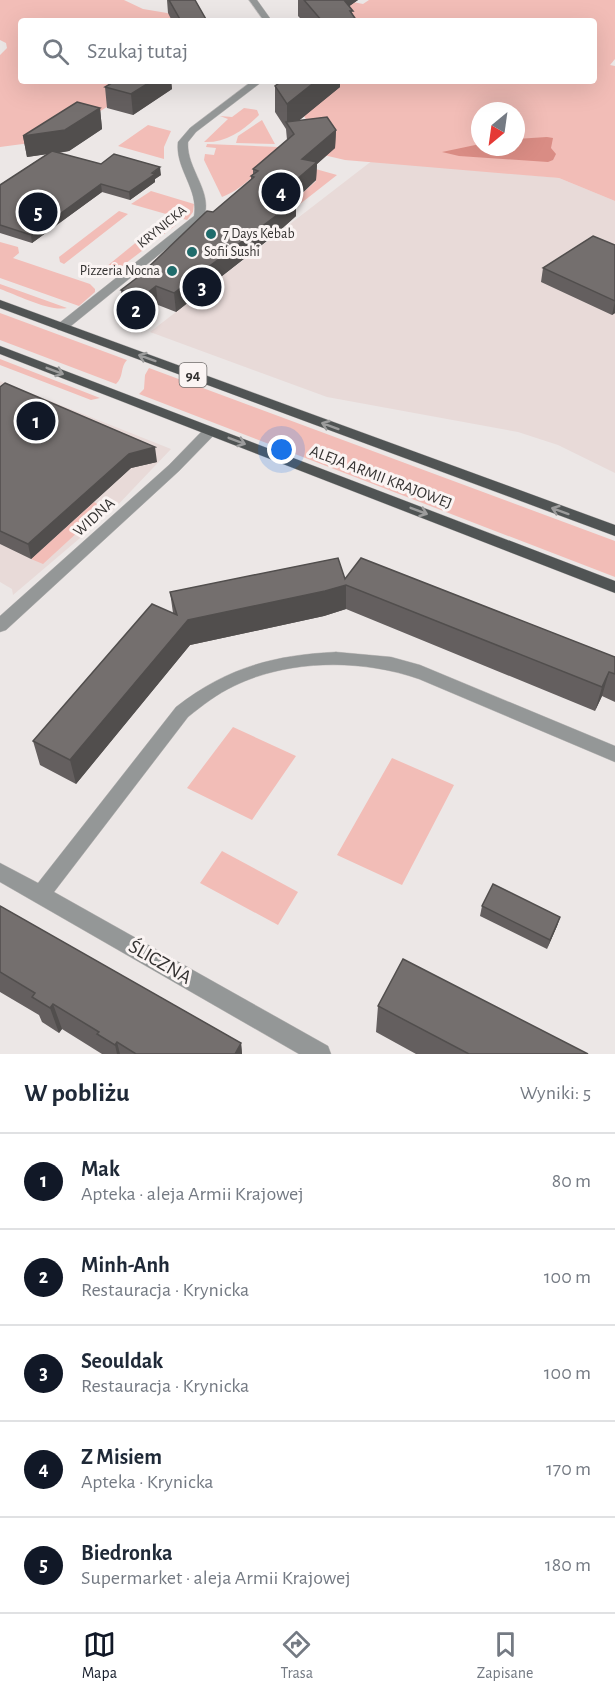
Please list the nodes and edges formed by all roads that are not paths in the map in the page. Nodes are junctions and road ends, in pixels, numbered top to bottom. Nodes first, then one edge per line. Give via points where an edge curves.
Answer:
1 (253, 0) edge
2 (266, 18) edge
3 (254, 84) edge
4 (0, 304) edge
5 (62, 327) junction
6 (0, 350) edge
7 (210, 431) junction
8 (615, 531) edge
9 (615, 587) edge
10 (0, 626) edge
11 (615, 754) edge
12 (0, 872) edge
13 (41, 894) junction
14 (320, 1054) edge

1 - 2 street
3 - 5 street, KRYNICKA via 183,142 183,159 202,204 199,217
4 - 5 main road, ALEJA ARMII KRAJOWEJ / 94
8 -> 5 main road, ALEJA ARMII KRAJOWEJ / 94
6 -> 7 main road, ALEJA ARMII KRAJOWEJ
7 -> 9 main road, ALEJA ARMII KRAJOWEJ
7 - 10 street, WIDNA
11 - 13 street via 442,681 393,665 337,657 289,662 211,689 182,712
12 - 13 street, ŚLICZNA
13 - 14 street, ŚLICZNA

